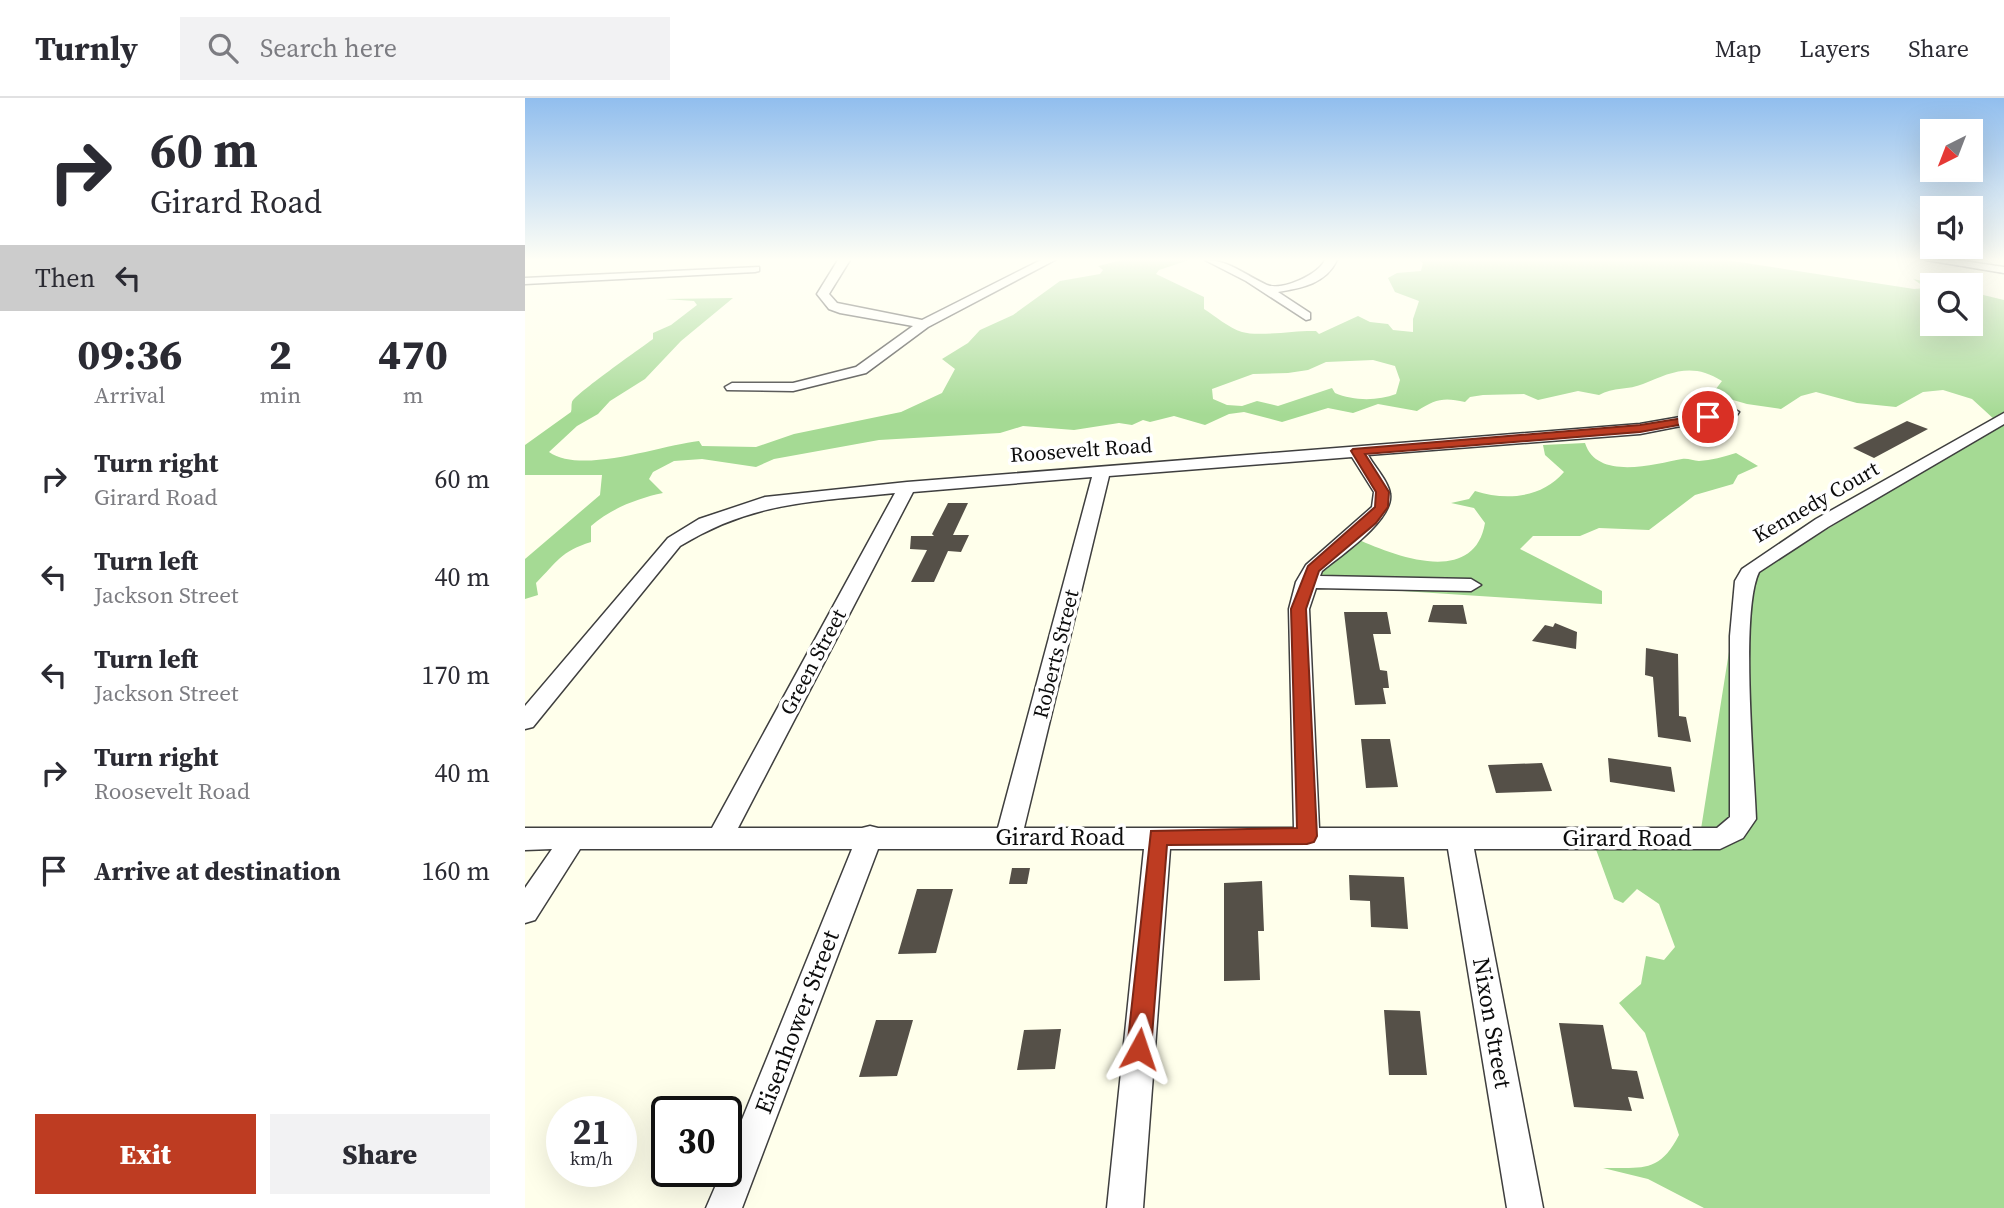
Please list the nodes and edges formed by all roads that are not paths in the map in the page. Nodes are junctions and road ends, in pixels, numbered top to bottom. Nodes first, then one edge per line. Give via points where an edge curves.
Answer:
1 (862, 312) edge
2 (948, 312) edge
3 (1300, 312) edge
4 (1306, 316) dead end
5 (924, 324) junction
6 (732, 387) dead end
7 (1732, 412) dead end
8 (2004, 418) edge
9 (1357, 451) junction
10 (1102, 472) junction
11 (907, 487) junction
12 (1306, 582) junction
13 (1471, 585) dead end
14 (525, 721) edge
15 (870, 836) junction
16 (1009, 836) junction
17 (1307, 836) junction
18 (1158, 837) junction
19 (720, 838) junction
20 (1459, 838) junction
21 (1720, 838) joint
22 (525, 839) edge
23 (573, 839) junction
24 (525, 911) edge
25 (724, 1208) edge
26 (1125, 1208) edge
27 (1525, 1208) edge

1 - 5 street
2 - 5 street
3 - 4 street
5 - 6 street via 861,370 793,387
7 - 9 street, Roosevelt Road via 1640,429
8 - 21 street, Kennedy Court via 1751,569 1745,581 1740,636 1743,819 1734,831
9 - 10 street, Roosevelt Road
9 - 12 street via 1383,492 1381,507 1313,569
10 - 11 street, Roosevelt Road
10 - 16 street, Roberts Street
11 - 14 street, Roosevelt Road via 765,502 705,523 674,542 655,562
11 - 19 street, Green Street
12 - 13 street
12 - 17 street via 1299,609
15 - 16 street, Girard Road
15 - 19 street, Girard Road
15 - 25 street, Eisenhower Street
16 - 18 street, Girard Road
17 - 18 street, Girard Road
17 - 20 street, Girard Road
18 - 26 street
19 - 23 street, Girard Road
20 - 21 street, Girard Road
20 - 27 street, Nixon Street
22 - 23 street, Girard Road
23 - 24 street

